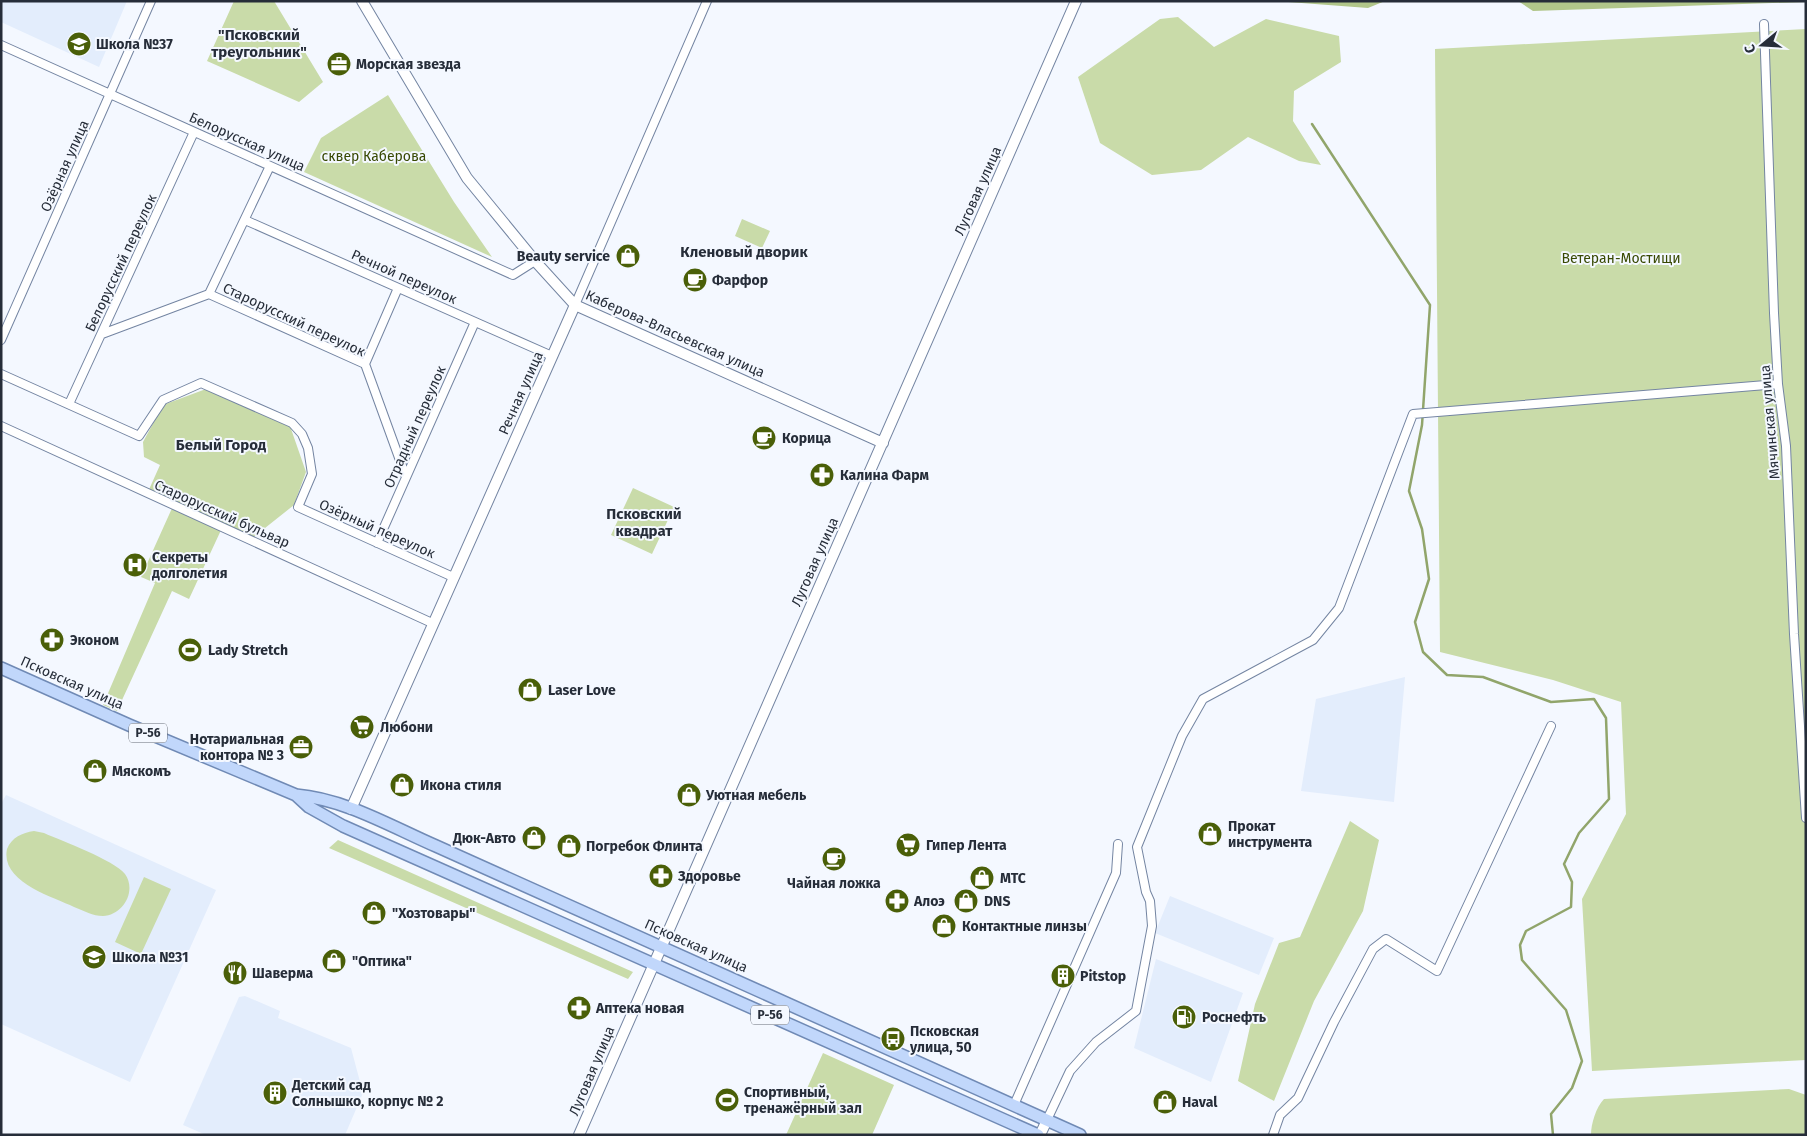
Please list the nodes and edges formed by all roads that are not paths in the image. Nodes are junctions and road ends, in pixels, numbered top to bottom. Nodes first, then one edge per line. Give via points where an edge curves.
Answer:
1 (151, 1) edge
2 (362, 1) edge
3 (707, 1) edge
4 (1076, 1) edge
5 (1764, 24) dead end
6 (1, 45) edge
7 (111, 94) junction
8 (194, 132) junction
9 (270, 166) junction
10 (245, 220) junction
11 (535, 261) junction
12 (398, 288) junction
13 (209, 294) junction
14 (575, 305) junction
15 (475, 322) junction
16 (102, 334) junction
17 (1, 340) edge
18 (552, 356) junction
19 (365, 364) junction
20 (1, 374) edge
21 (1778, 384) junction
22 (69, 404) junction
23 (1, 426) edge
24 (883, 443) junction
25 (406, 477) junction
26 (378, 543) junction
27 (453, 577) junction
28 (432, 623) junction
29 (1, 668) edge
30 (1551, 726) dead end
31 (296, 795) junction
32 (351, 809) junction
33 (1806, 818) edge
34 (1118, 844) dead end
35 (436, 846) junction
36 (427, 862) junction
37 (660, 946) junction
38 (653, 962) junction
39 (1014, 1105) junction
40 (1047, 1120) junction
41 (579, 1135) edge
42 (1039, 1135) edge
43 (1080, 1135) edge
44 (1273, 1135) edge

1 - 7 street, Озёрная улица
2 - 11 street, Каберова-Власьевская улица via 468,178
3 - 14 street, Речная улица
4 - 24 street, Луговая улица
5 - 21 street, Мячинская улица
6 - 7 street, Белорусская улица
7 - 8 street, Белорусская улица
7 - 17 street, Озёрная улица
8 - 9 street, Белорусская улица
8 - 16 street, Белорусский переулок
9 - 10 street
9 - 11 street, Белорусская улица via 513,275
10 - 12 street, Речной переулок
10 - 13 street
11 - 14 street, Каберова-Власьевская улица
12 - 15 street, Речной переулок
12 - 19 street
13 - 16 street, Старорусский переулок
13 - 19 street, Старорусский переулок
14 - 18 street, Речная улица
14 - 24 street, Каберова-Власьевская улица
15 - 18 street, Речной переулок
15 - 25 street, Отрадный переулок
16 - 22 street, Белорусский переулок
18 - 27 street, Речная улица
19 - 25 street, Старорусский переулок
20 - 22 street, Озёрный переулок
21 - 33 street, Мячинская улица via 1786,446
21 - 40 street via 1413,414 1339,608 1313,640 1203,698 1182,736 1137,847 1150,901 1152,926 1136,1011 1096,1042 1070,1071
22 - 26 street, Озёрный переулок via 139,436 163,400 201,383 254,405 292,423 302,434 312,474 298,507
23 - 28 street, Старорусский бульвар
24 - 37 street, Луговая улица
25 - 26 street, Отрадный переулок
26 - 27 street, Озёрный переулок
27 - 28 street, Речная улица
28 - 32 street, Речная улица
29 - 31 main road, Псковская улица / Р-56
30 - 44 street via 1437,971 1386,939 1373,949 1298,1098 1280,1115
31 - 32 main road, Псковская улица via 315,796
31 - 36 main road, Псковская улица / Р-56 via 308,808 343,826
32 - 35 main road, Псковская улица
34 - 39 street via 1116,873
35 - 36 main road via 438,859
35 - 37 main road, Псковская улица
36 - 38 main road, Псковская улица / Р-56
37 - 38 street, Луговая улица
37 - 39 main road, Псковская улица
38 - 41 street, Луговая улица
38 - 42 main road, Псковская улица / Р-56
39 - 40 main road, Псковская улица
40 - 42 street
40 - 43 main road, Псковская улица

